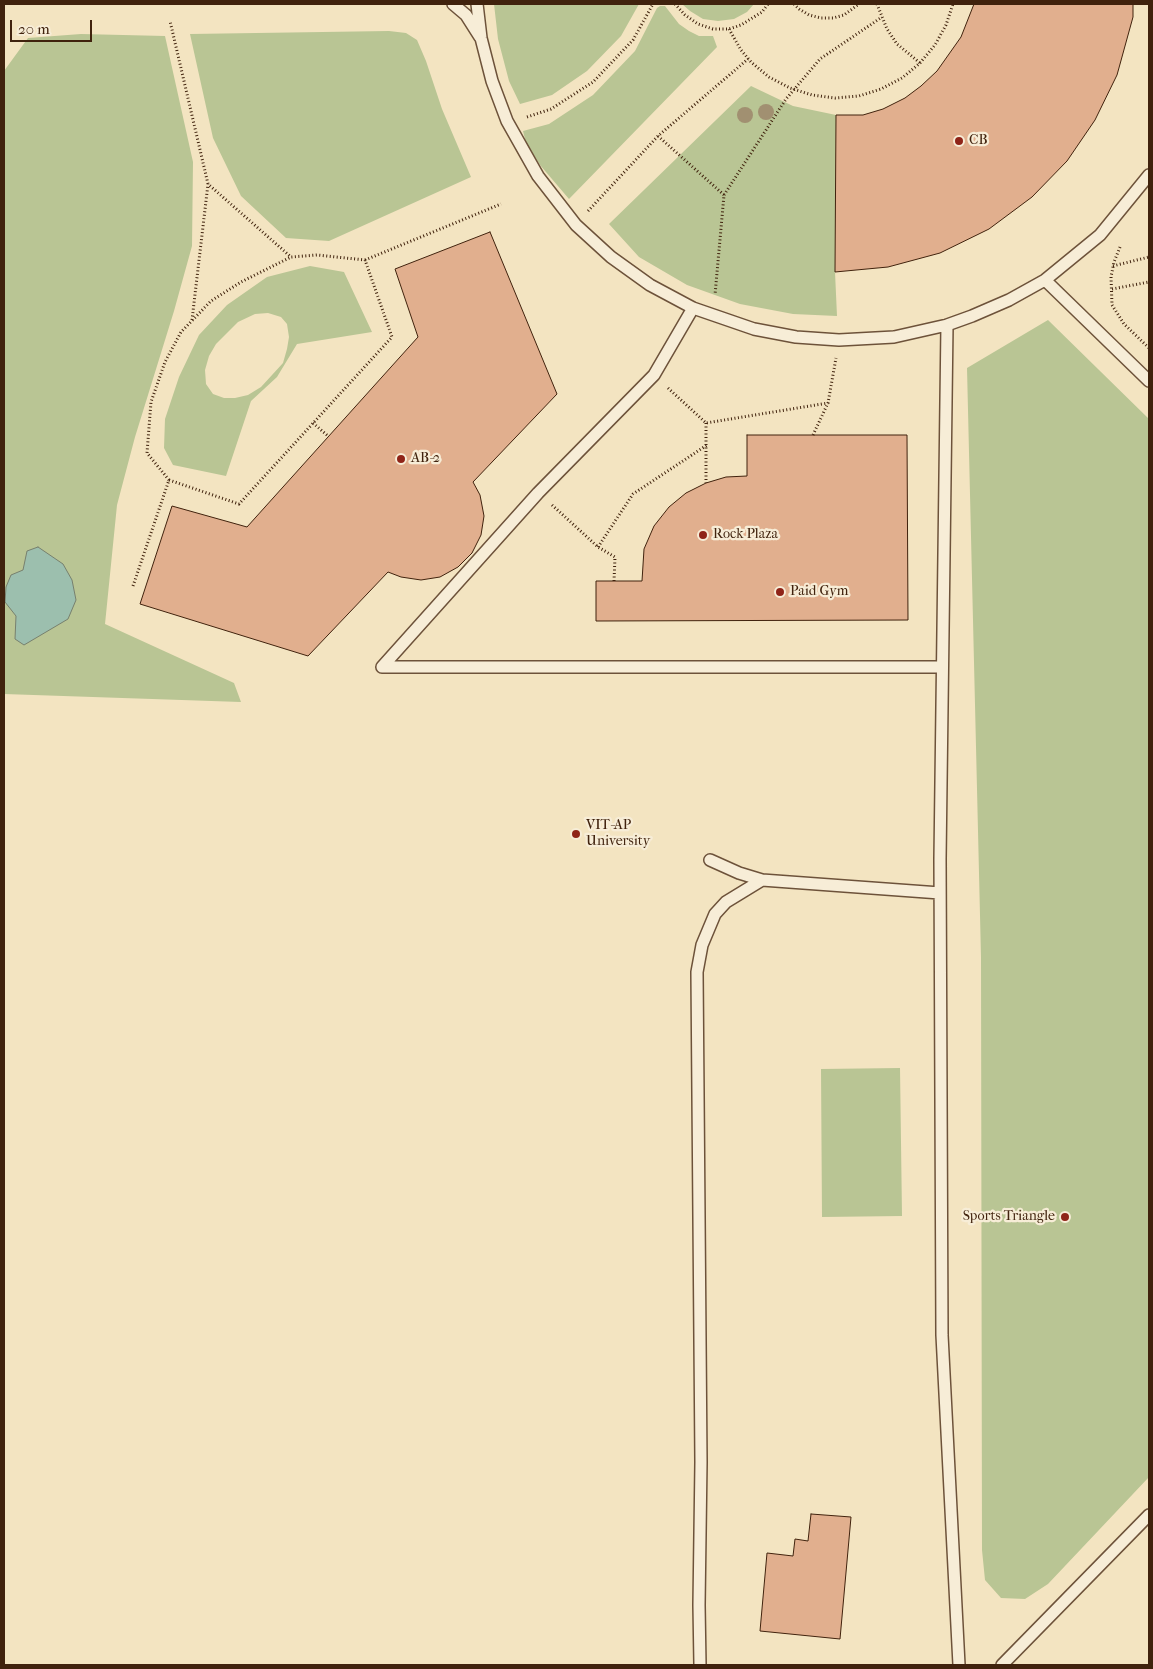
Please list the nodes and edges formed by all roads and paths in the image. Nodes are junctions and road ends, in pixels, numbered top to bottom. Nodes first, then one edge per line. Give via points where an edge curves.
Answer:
1 (453, 4) edge
2 (477, 4) edge
3 (653, 4) edge
4 (675, 4) edge
5 (768, 4) edge
6 (794, 4) edge
7 (859, 4) edge
8 (877, 4) edge
9 (953, 4) edge
10 (882, 17) junction
11 (170, 21) dead end
12 (730, 28) junction
13 (481, 38) junction
14 (748, 58) junction
15 (920, 63) junction
16 (794, 90) junction
17 (507, 121) junction
18 (658, 136) junction
19 (1149, 175) edge
20 (208, 184) junction
21 (724, 195) junction
22 (501, 204) dead end
23 (576, 225) junction
24 (1120, 247) dead end
25 (291, 257) junction
26 (1149, 257) edge
27 (365, 260) junction
28 (1113, 266) junction
29 (1045, 280) junction
30 (1149, 282) edge
31 (1112, 289) junction
32 (693, 308) junction
33 (712, 316) junction
34 (192, 321) junction
35 (947, 325) junction
36 (840, 340) junction
37 (1149, 348) edge
38 (654, 376) junction
39 (1149, 381) edge
40 (828, 403) junction
41 (313, 423) junction
42 (706, 423) junction
43 (813, 435) dead end
44 (328, 436) dead end
45 (707, 445) junction
46 (169, 480) junction
47 (706, 483) dead end
48 (538, 493) junction
49 (598, 546) junction
50 (614, 582) dead end
51 (134, 586) dead end
52 (942, 667) junction
53 (710, 860) dead end
54 (762, 880) junction
55 (940, 894) junction
56 (1149, 1515) edge
57 (700, 1665) edge
58 (959, 1665) edge
59 (1002, 1665) edge

1 - 13 lane via 466,15
2 - 13 lane
3 - 17 path via 633,40 592,82 551,109
4 - 12 path via 698,24
5 - 12 path via 752,20
6 - 7 path via 809,15 821,18 844,15
8 - 10 path
9 - 15 path via 935,45
10 - 15 path via 897,44
10 - 16 path via 820,58
11 - 20 path
12 - 14 path
13 - 17 lane
14 - 16 path via 769,77
14 - 18 path
15 - 16 path via 902,78 859,96 835,98
16 - 21 path
17 - 23 lane via 538,176
18 - 21 path
18 - 23 path
19 - 29 lane via 1100,235
20 - 25 path
20 - 34 path
21 - 33 path
22 - 27 path
23 - 32 lane via 611,258 642,280
24 - 28 path
25 - 27 path via 317,255
25 - 34 path via 211,301
26 - 28 path
27 - 41 path via 392,337
28 - 31 path
29 - 35 lane via 1009,300
29 - 39 lane
30 - 31 path
31 - 37 path via 1112,305 1124,324
32 - 33 lane
32 - 38 lane
33 - 36 lane via 796,337
34 - 46 path via 181,332 165,362 151,402 147,453
35 - 36 lane via 894,337
35 - 52 lane
36 - 40 path
38 - 42 path
38 - 48 lane
40 - 42 path
40 - 43 path
41 - 44 path
41 - 46 path via 239,504
42 - 45 path
45 - 47 path
45 - 49 path via 633,494
46 - 51 path
48 - 49 path
48 - 52 lane via 382,667
49 - 50 path via 614,557
52 - 55 lane
53 - 54 lane
54 - 55 lane
54 - 57 lane via 726,902 715,914 702,945 697,972
55 - 58 lane via 942,1335
56 - 59 lane

